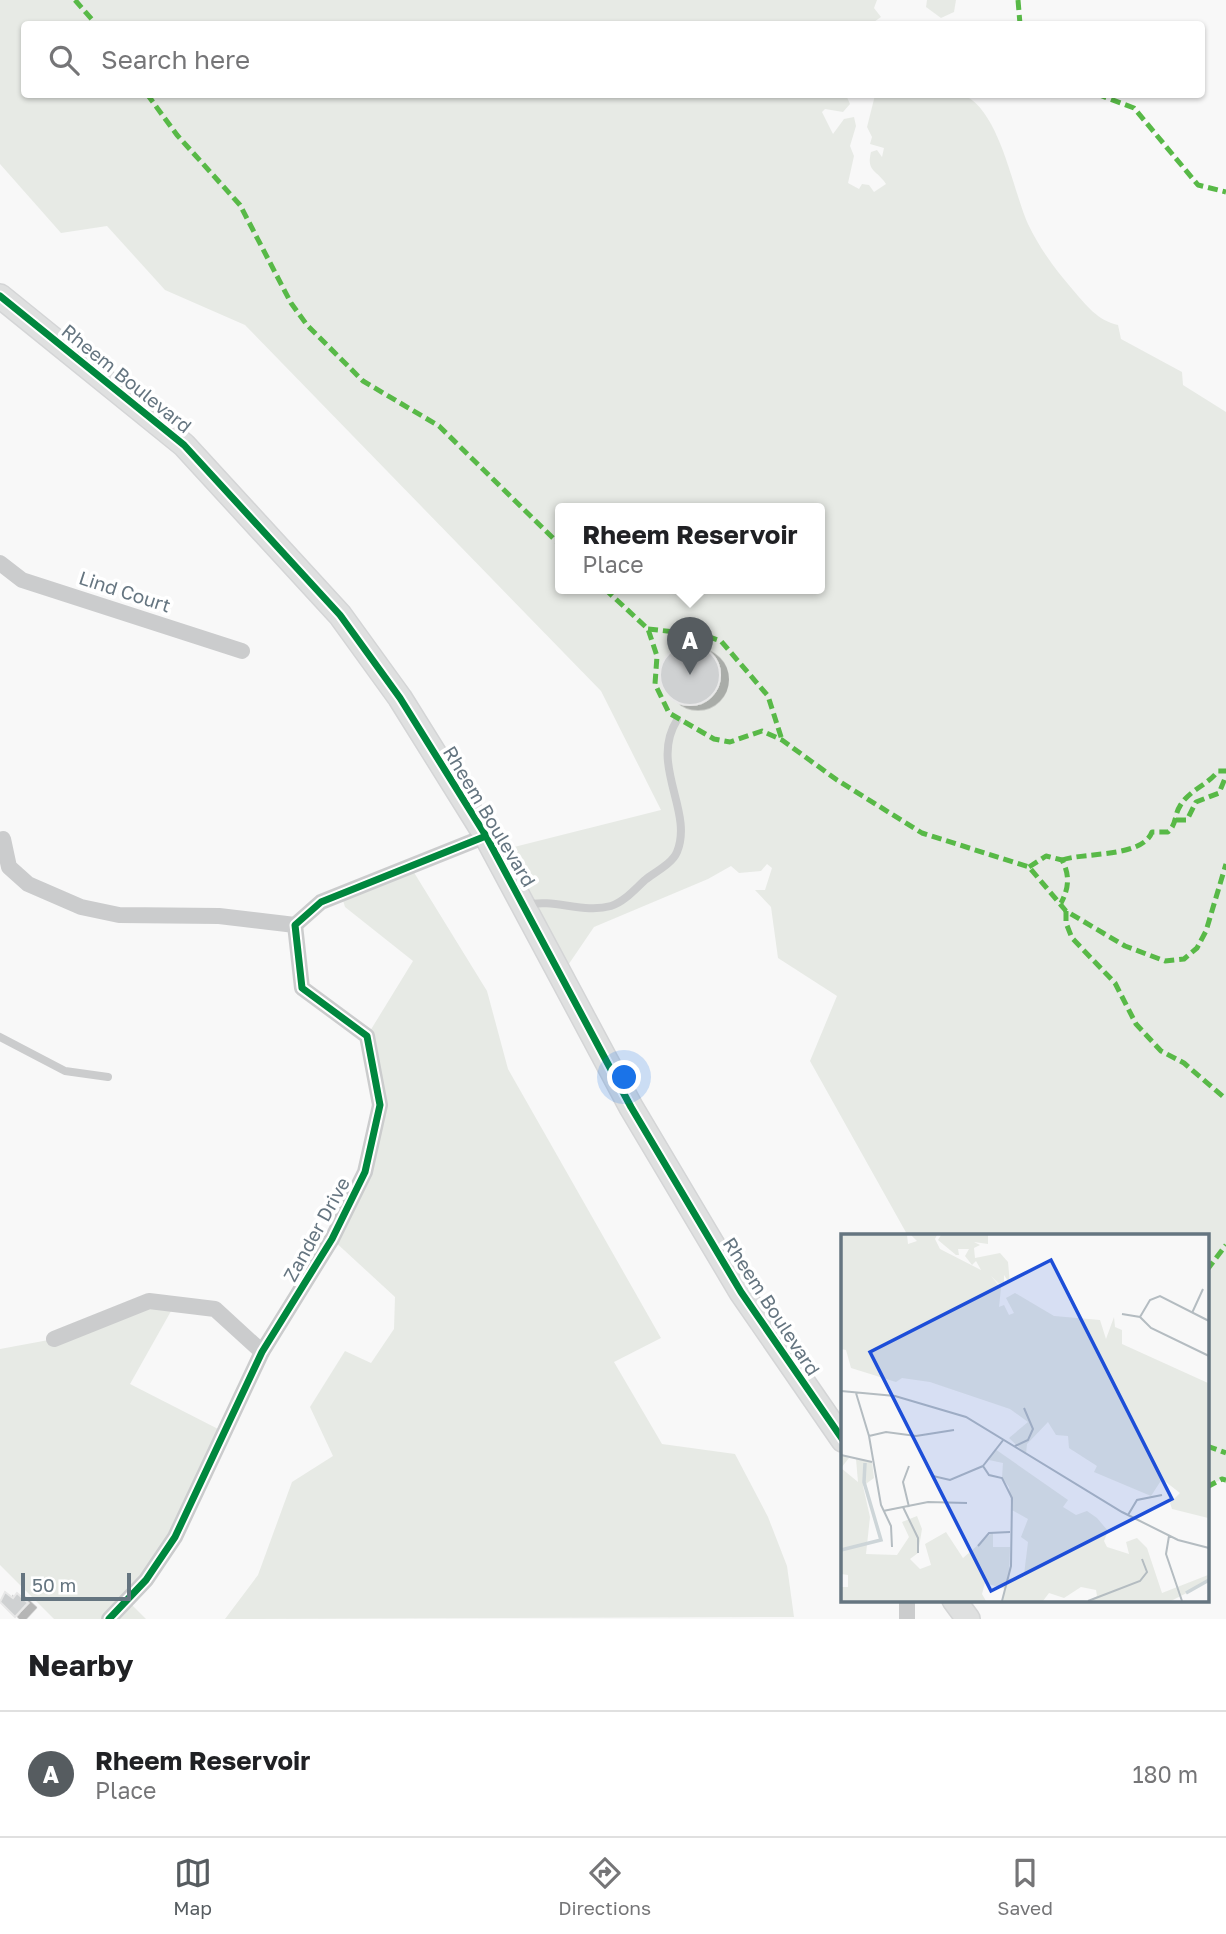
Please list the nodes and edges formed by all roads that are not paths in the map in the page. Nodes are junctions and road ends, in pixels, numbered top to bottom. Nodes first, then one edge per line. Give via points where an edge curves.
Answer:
1 (0, 296) edge
2 (0, 563) edge
3 (242, 651) dead end
4 (677, 720) dead end
5 (486, 836) junction
6 (3, 839) dead end
7 (525, 905) junction
8 (295, 925) junction
9 (0, 1037) edge
10 (108, 1077) dead end
11 (54, 1339) dead end
12 (262, 1352) junction
13 (841, 1437) edge
14 (955, 1602) edge
15 (109, 1619) edge
16 (968, 1619) edge

1 - 5 street, Rheem Boulevard via 184,445 340,615 400,698
2 - 3 street, Lind Court via 22,580
4 - 7 lane via 667,755 680,839 672,859 614,905 601,908 539,901
5 - 7 street, Rheem Boulevard
5 - 8 street via 321,902
6 - 8 street via 9,867 28,884 81,907 119,915 219,916
7 - 13 street, Rheem Boulevard via 565,987 741,1292
8 - 12 street, Zander Drive via 302,988 367,1036 380,1105 365,1172 332,1240
9 - 10 lane via 65,1071
11 - 12 street via 149,1301 215,1309
12 - 15 street, Zander Drive via 175,1537 146,1580
14 - 16 street

